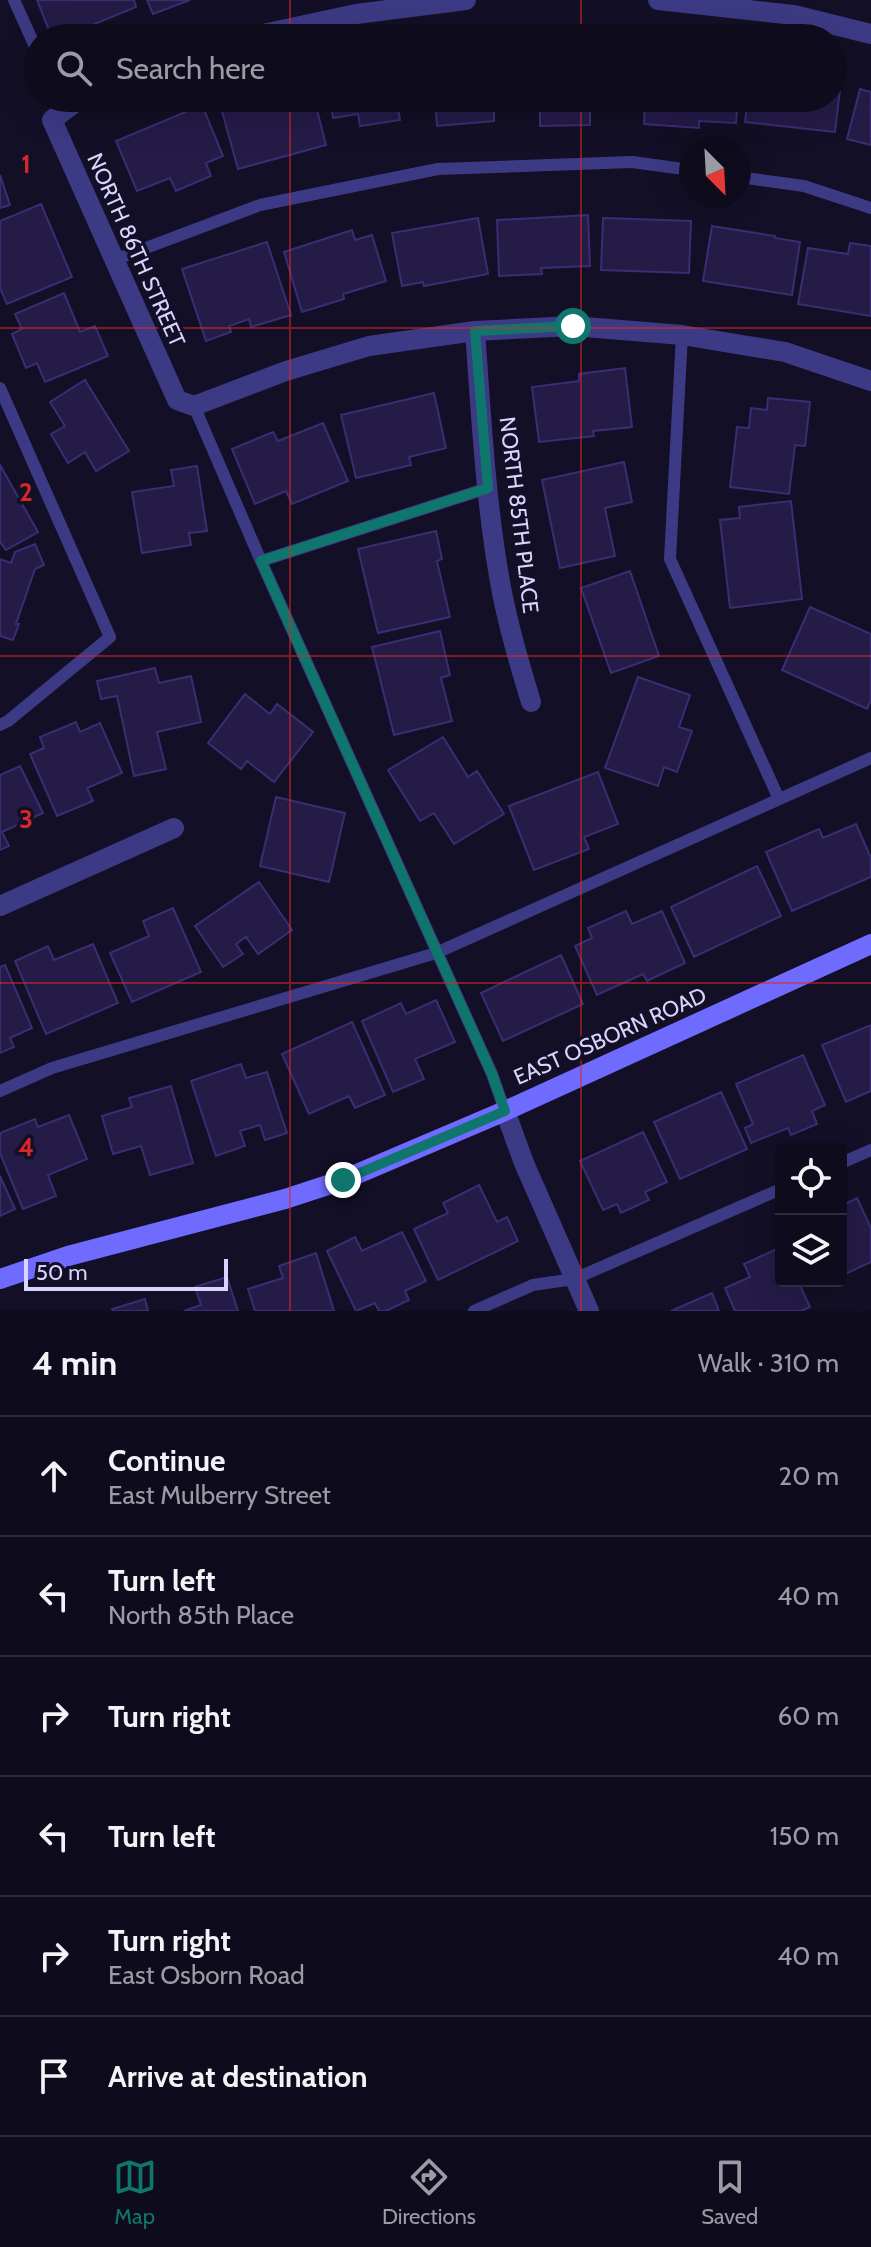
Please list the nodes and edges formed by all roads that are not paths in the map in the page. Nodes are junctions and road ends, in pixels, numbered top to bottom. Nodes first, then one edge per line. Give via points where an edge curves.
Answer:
1 (14, 0) edge
2 (466, 0) edge
3 (658, 0) edge
4 (796, 8) edge
5 (25, 24) edge
6 (310, 24) edge
7 (842, 24) edge
8 (847, 26) edge
9 (871, 34) edge
10 (66, 112) edge
11 (679, 168) edge
12 (751, 179) edge
13 (871, 208) edge
14 (114, 260) junction
15 (475, 331) junction
16 (682, 335) junction
17 (871, 381) edge
18 (0, 388) edge
19 (185, 403) junction
20 (488, 488) junction
21 (261, 561) junction
22 (531, 702) dead end
23 (0, 725) edge
24 (871, 758) edge
25 (779, 799) junction
26 (174, 828) dead end
27 (0, 906) edge
28 (871, 944) edge
29 (436, 953) junction
30 (0, 1091) edge
31 (505, 1111) junction
32 (871, 1150) edge
33 (847, 1160) edge
34 (775, 1192) edge
35 (0, 1279) edge
36 (574, 1279) junction
37 (474, 1311) edge
38 (589, 1311) edge

1 - 5 lane
2 - 6 street
3 - 4 street
4 - 7 street
8 - 9 street
10 - 14 street, NORTH 86TH STREET
11 - 14 lane via 632,162 438,169 260,205
12 - 13 lane via 804,186
14 - 19 street, NORTH 86TH STREET
15 - 16 street via 573,326
15 - 19 street via 369,346
15 - 20 street, NORTH 85TH PLACE
16 - 17 street via 785,352
16 - 25 lane via 670,559
18 - 23 lane via 110,637
19 - 21 lane
20 - 21 lane
20 - 22 street, NORTH 85TH PLACE via 511,638
21 - 29 lane
24 - 25 lane
25 - 29 lane
26 - 27 street
28 - 31 street, EAST OSBORN ROAD
29 - 30 lane via 52,1068
29 - 31 lane
31 - 35 street, EAST OSBORN ROAD via 343,1180
31 - 36 street
32 - 33 lane
34 - 36 lane
36 - 37 lane via 533,1285
36 - 38 street

